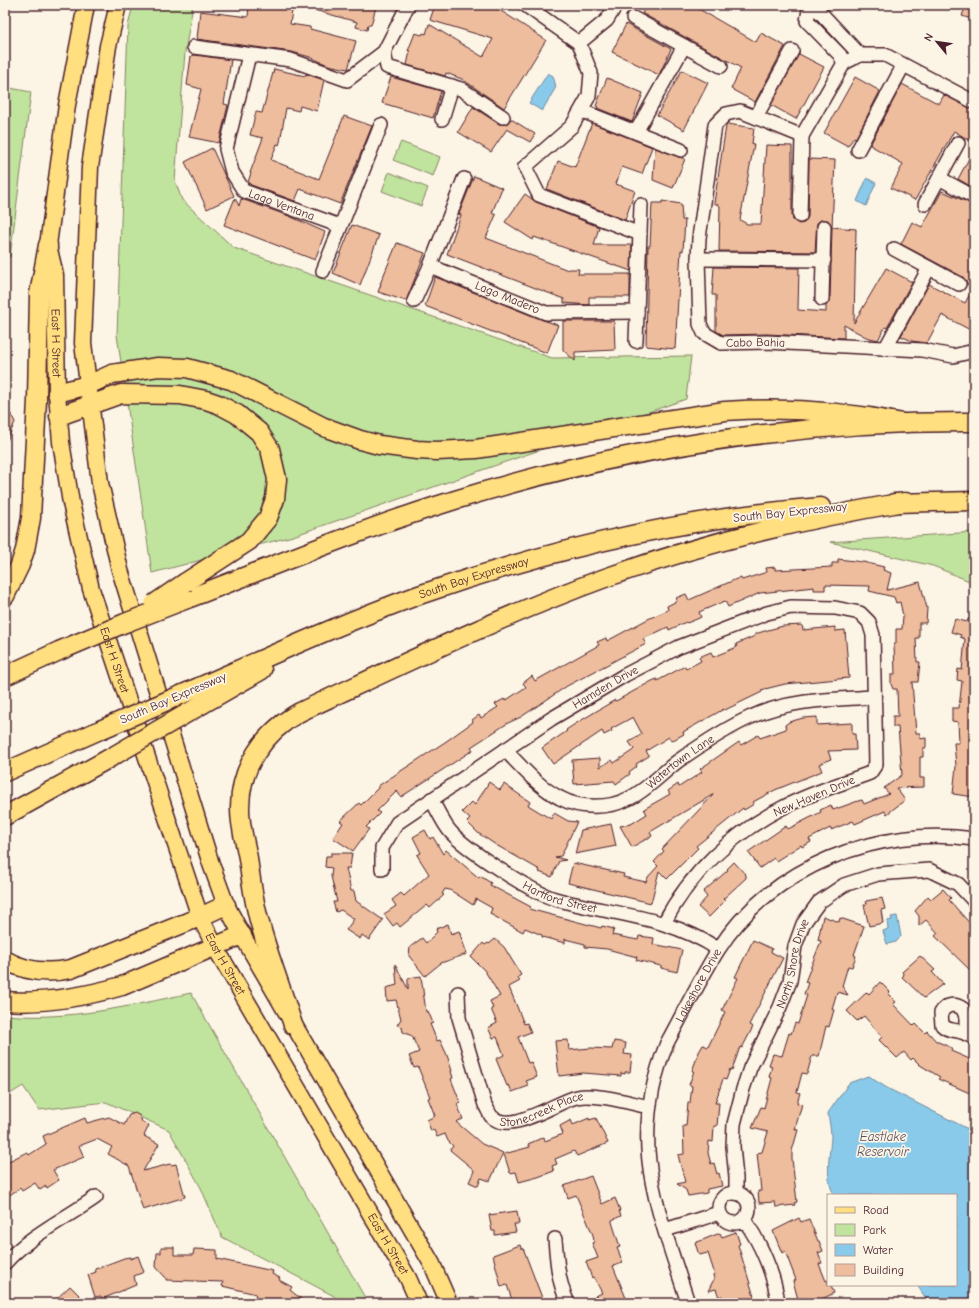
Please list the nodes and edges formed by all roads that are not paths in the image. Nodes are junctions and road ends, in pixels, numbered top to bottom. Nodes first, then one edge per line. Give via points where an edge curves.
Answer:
1 (86, 5) edge
2 (118, 5) edge
3 (408, 5) edge
4 (525, 5) edge
5 (616, 5) edge
6 (806, 8) edge
7 (541, 9) edge
8 (632, 18) dead end
9 (579, 43) junction
10 (684, 46) junction
11 (194, 47) dead end
12 (792, 51) dead end
13 (384, 52) junction
14 (249, 55) junction
15 (860, 55) junction
16 (844, 63) junction
17 (720, 66) dead end
18 (903, 66) junction
19 (452, 86) junction
20 (974, 102) edge
21 (582, 111) junction
22 (503, 117) dead end
23 (756, 117) junction
24 (442, 119) dead end
25 (381, 126) dead end
26 (636, 132) junction
27 (802, 136) junction
28 (958, 144) dead end
29 (681, 150) dead end
30 (858, 150) dead end
31 (939, 178) junction
32 (464, 179) dead end
33 (974, 197) edge
34 (926, 204) dead end
35 (641, 205) dead end
36 (800, 216) dead end
37 (340, 226) junction
38 (824, 227) dead end
39 (640, 234) junction
40 (48, 245) junction
41 (894, 249) dead end
42 (698, 259) junction
43 (824, 260) junction
44 (430, 266) junction
45 (929, 268) junction
46 (323, 271) dead end
47 (959, 284) dead end
48 (822, 300) dead end
49 (414, 301) dead end
50 (637, 312) junction
51 (636, 341) dead end
52 (885, 349) junction
53 (974, 351) edge
54 (88, 384) junction
55 (57, 392) junction
56 (91, 405) junction
57 (59, 416) junction
58 (974, 422) edge
59 (903, 423) junction
60 (974, 501) edge
61 (905, 502) junction
62 (187, 591) junction
63 (5, 596) edge
64 (333, 629) junction
65 (873, 635) joint
66 (5, 676) edge
67 (873, 697) junction
68 (505, 750) junction
69 (5, 772) edge
70 (431, 799) junction
71 (5, 816) edge
72 (974, 839) edge
73 (382, 868) dead end
74 (974, 901) edge
75 (226, 905) junction
76 (200, 917) junction
77 (664, 923) junction
78 (242, 936) junction
79 (215, 946) junction
80 (718, 949) junction
81 (5, 960) edge
82 (458, 993) dead end
83 (5, 1001) edge
84 (292, 1025) junction
85 (649, 1107) junction
86 (736, 1193) junction
87 (96, 1197) dead end
88 (720, 1213) junction
89 (744, 1220) junction
90 (665, 1230) junction
91 (555, 1239) dead end
92 (5, 1263) edge
93 (419, 1303) edge
94 (449, 1303) edge
95 (568, 1303) edge
96 (688, 1303) edge
97 (778, 1303) edge

1 - 40 main road, East H Street via 68,105
2 - 54 main road via 108,46 90,166 83,343
3 - 13 street
4 - 7 street
5 - 9 street via 607,20
6 - 15 street via 817,9
6 - 16 street via 807,21 840,55
7 - 9 street
8 - 10 street
9 - 21 street via 591,73 589,96
10 - 17 street
10 - 26 street
11 - 14 street
12 - 23 street
13 - 14 street via 347,80 291,60
13 - 19 street via 387,67
14 - 37 street, Lago Ventana via 226,149 232,172 244,191
15 - 16 street
15 - 18 street via 885,55
16 - 27 street
18 - 20 street
18 - 30 street
19 - 22 street via 461,89
19 - 24 street
21 - 26 street
21 - 39 street via 572,126 525,167 539,195
23 - 27 street, Cabo Bahia
23 - 42 street, Cabo Bahia via 740,111 726,114 715,125 702,210
25 - 37 street
26 - 29 street
27 - 36 street
28 - 31 street
31 - 33 street
31 - 34 street
32 - 44 street
35 - 39 street
37 - 46 street
38 - 43 street
39 - 50 street
40 - 55 main road, East H Street via 54,274
40 - 63 highway via 39,294 31,518 26,550
41 - 45 street
42 - 43 street
42 - 52 street, Cabo Bahia via 700,324 704,333 721,343 767,342
43 - 48 street
44 - 49 street
44 - 50 street, Lago Madero via 546,313
45 - 47 street
45 - 52 street
50 - 51 street
52 - 53 street, Cabo Bahia via 922,350 953,356
54 - 55 highway
54 - 56 main road
54 - 59 highway via 112,374 158,367 202,371 238,383 342,434 379,445 417,450 476,449 752,409 832,411
55 - 57 main road, East H Street
56 - 57 highway
56 - 62 highway via 121,394 180,396 206,400 245,419 259,432 270,449 276,468 277,489 268,518 249,541
56 - 75 main road via 100,483 120,570
57 - 76 main road, East H Street via 71,503 91,589
58 - 59 highway
59 - 62 highway via 812,429 721,440 631,455 542,476 410,514
60 - 61 highway, South Bay Expressway
61 - 64 highway, South Bay Expressway via 770,513 628,536 547,555 460,581
61 - 84 highway via 771,528 605,578 488,625 300,712 280,725 263,742 250,763 242,786 240,810 260,926
62 - 66 highway, bridge via 125,623
64 - 69 highway, South Bay Expressway, bridge
64 - 71 highway, bridge
65 - 67 street, New Haven Drive
65 - 68 street, Hamden Drive via 869,622 860,613 835,608 791,607 767,613 673,650 562,713
67 - 68 street, Watertown Lane via 800,702 752,716 679,761 629,799 612,804 589,807 560,799 544,789
67 - 77 street, New Haven Drive via 876,764 870,773 784,807 725,845 685,887
68 - 70 street, Hamden Drive
70 - 73 street, Hamden Drive via 397,823 382,848
70 - 77 street, Hartford Street via 449,831 463,844 534,892 554,899
72 - 80 street, Lakeshore Drive via 944,836 901,838 837,855 780,886 746,915
74 - 86 street, North Shore Drive via 958,884 929,870 878,874 844,885 819,902 803,924 795,946 790,981 743,1089 734,1124
75 - 76 highway
75 - 78 main road
76 - 79 main road, East H Street
76 - 81 highway via 61,971 29,970
77 - 80 street, Hartford Street via 703,939
78 - 79 highway
78 - 84 main road
79 - 83 highway via 122,986 104,991 50,1001
79 - 93 main road, East H Street via 408,1278
80 - 85 street, Lakeshore Drive via 667,1043 656,1074
82 - 85 street, Stonecreek Place via 459,1018 485,1105 491,1116 499,1121 512,1123 577,1097 606,1098
84 - 94 main road via 432,1264
85 - 90 street, Lakeshore Drive via 649,1170
86 - 88 street via 722,1199
86 - 89 street via 741,1194 748,1202 749,1212
87 - 92 street via 36,1235
88 - 89 street via 722,1218 730,1223
88 - 90 street
89 - 97 street via 758,1242 776,1290
90 - 96 street, Lakeshore Drive
91 - 95 street via 557,1269

